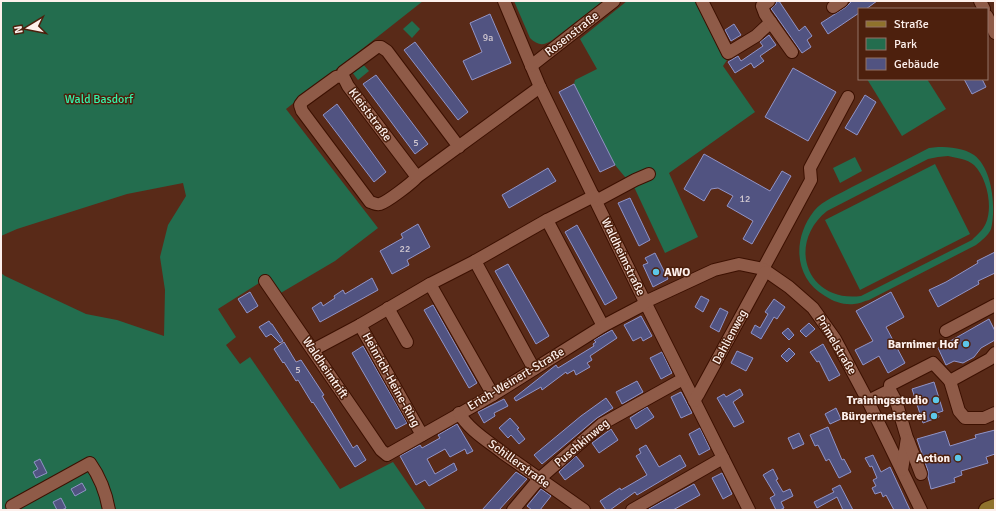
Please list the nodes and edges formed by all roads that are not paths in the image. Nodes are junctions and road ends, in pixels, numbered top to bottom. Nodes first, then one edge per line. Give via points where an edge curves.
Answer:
1 (504, 1) edge
2 (614, 1) edge
3 (702, 1) edge
4 (769, 1) edge
5 (988, 18) edge
6 (771, 22) junction
7 (995, 33) edge
8 (792, 52) dead end
9 (531, 66) junction
10 (343, 76) junction
11 (540, 87) junction
12 (848, 97) dead end
13 (459, 146) junction
14 (649, 174) dead end
15 (417, 177) junction
16 (595, 198) junction
17 (547, 220) junction
18 (475, 261) junction
19 (764, 270) junction
20 (265, 281) dead end
21 (430, 284) junction
22 (645, 302) junction
23 (995, 305) edge
24 (388, 308) junction
25 (360, 324) junction
26 (603, 326) junction
27 (946, 331) dead end
28 (407, 342) dead end
29 (313, 350) junction
30 (993, 360) edge
31 (534, 369) junction
32 (683, 379) junction
33 (950, 381) junction
34 (890, 390) junction
35 (494, 395) junction
36 (694, 401) junction
37 (868, 402) junction
38 (995, 413) edge
39 (459, 414) junction
40 (422, 435) junction
41 (907, 438) junction
42 (387, 455) joint
43 (723, 458) junction
44 (902, 470) junction
45 (921, 474) dead end
46 (539, 479) junction
47 (12, 506) dead end
48 (995, 507) edge
49 (747, 509) edge
50 (108, 510) edge
51 (513, 510) edge
52 (584, 510) edge
53 (632, 510) edge
54 (921, 510) edge
55 (987, 510) edge

1 - 9 street, Waldheimstraße
2 - 9 street, Rosenstraße
3 - 6 street via 728,53 756,36
4 - 6 street via 762,6
5 - 7 street
6 - 8 street
9 - 11 street, Waldheimstraße
10 - 13 street, Kleiststraße via 343,72 377,47 381,47 387,51
10 - 15 street, Kleiststraße
10 - 15 street via 336,78 303,101 300,105 302,111 370,202 383,203
11 - 13 street
11 - 16 street, Waldheimstraße
12 - 19 street, Dahlienweg via 810,168 811,180
13 - 15 street
14 - 16 street, Heinrich-Heine-Ring
16 - 17 street, Heinrich-Heine-Ring
16 - 22 street, Waldheimstraße
17 - 18 street, Heinrich-Heine-Ring
17 - 26 street
18 - 21 street, Heinrich-Heine-Ring
18 - 31 street
19 - 22 street, Primelstraße via 739,264 724,267
19 - 36 street, Dahlienweg
19 - 37 street, Primelstraße via 813,308 835,339
20 - 29 street, Waldheimtrift
21 - 24 street, Heinrich-Heine-Ring
21 - 35 street
22 - 26 street, Erich-Weinert-Straße
22 - 32 street, Waldheimstraße
23 - 27 street
24 - 25 street, Heinrich-Heine-Ring
24 - 28 street
25 - 29 street, Heinrich-Heine-Ring
25 - 40 street, Heinrich-Heine-Ring
26 - 31 street, Erich-Weinert-Straße
29 - 42 street, Waldheimtrift
30 - 33 street
31 - 35 street, Erich-Weinert-Straße
32 - 36 street, Waldheimstraße
32 - 46 street, Puschkinweg via 602,424
33 - 34 street via 933,363 890,385
33 - 38 street via 959,411 965,418 984,418
34 - 37 street
34 - 41 street
35 - 39 street, Erich-Weinert-Straße
36 - 43 street, Waldheimstraße
37 - 44 street, Primelstraße
39 - 40 street, Erich-Weinert-Straße
39 - 46 street, Schillerstraße via 485,439
40 - 42 street, Erich-Weinert-Straße
41 - 44 street
41 - 45 street
43 - 49 street, Waldheimstraße
43 - 53 street
44 - 54 street, Primelstraße
46 - 51 street, Puschkinweg
46 - 52 street, Schillerstraße
47 - 50 street via 90,463 106,495
48 - 55 main road

